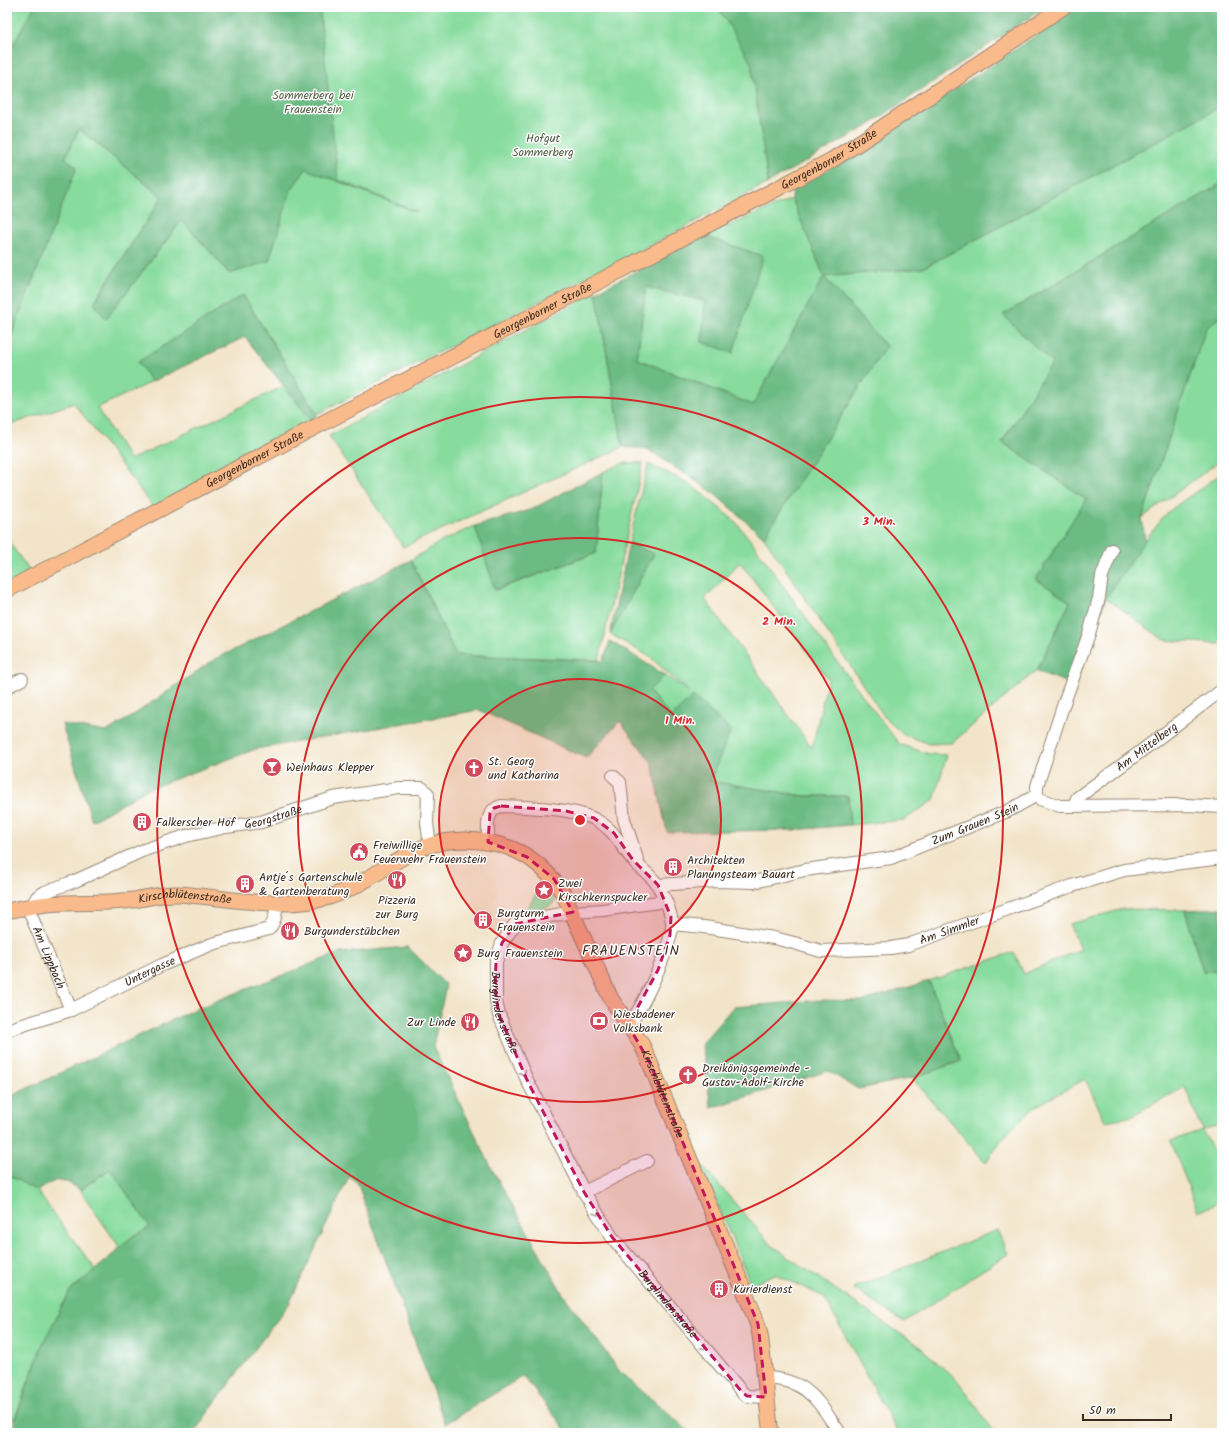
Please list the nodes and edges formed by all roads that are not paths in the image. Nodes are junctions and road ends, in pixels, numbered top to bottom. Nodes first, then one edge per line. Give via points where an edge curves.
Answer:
1 (1063, 7) edge
2 (1112, 550) dead end
3 (7, 590) edge
4 (22, 679) dead end
5 (7, 687) edge
6 (1222, 690) edge
7 (613, 776) dead end
8 (1037, 795) junction
9 (1074, 806) junction
10 (1222, 807) edge
11 (488, 842) junction
12 (430, 846) junction
13 (1222, 858) edge
14 (640, 867) junction
15 (658, 884) junction
16 (665, 901) junction
17 (276, 902) junction
18 (30, 906) junction
19 (7, 911) edge
20 (573, 912) junction
21 (672, 924) junction
22 (71, 1010) junction
23 (628, 1025) junction
24 (7, 1030) edge
25 (647, 1160) dead end
26 (584, 1192) junction
27 (764, 1378) junction
28 (766, 1397) junction
29 (771, 1433) edge
30 (840, 1433) edge

1 - 3 main road, Georgenborner Straße via 825,163
2 - 8 street via 1102,576 1089,634 1037,786
4 - 5 street
6 - 9 street, Am Mittelberg via 1077,798
7 - 14 street via 620,782 624,819
8 - 9 street via 1040,799 1060,806
8 - 15 street, Zum Grauen Stein via 1008,811 891,858 805,870 754,882
9 - 10 street
11 - 12 main road, Kirschblütenstraße via 462,840
11 - 14 street via 490,813 494,808 501,806 579,813 594,818 614,833
11 - 20 main road, Kirschblütenstraße via 515,850 543,868 554,879
12 - 17 main road, Kirschblütenstraße via 405,855 363,882 340,893 302,902
12 - 18 street, Georgstraße via 427,823 428,794 422,788 399,788 333,798 261,822 192,835 144,850 45,892
13 - 21 street, Am Simmler via 1124,870 908,945 891,948 821,952 774,938
14 - 15 street
15 - 16 street
16 - 20 street, Burglindenstraße
16 - 21 street
17 - 18 main road, Kirschblütenstraße via 168,893 131,901
17 - 22 street, Untergasse via 276,916 269,929 212,944 162,965
18 - 19 main road, Kirschblütenstraße
18 - 22 street, Am Lippbach
20 - 23 main road, Kirschblütenstraße via 612,1000
20 -> 26 street, Burglindenstraße via 516,924 502,943 496,962 495,988 499,1015 527,1080
21 - 23 street via 658,970 638,1013
22 - 24 street, Untergasse
23 - 27 main road, Kirschblütenstraße via 642,1045 650,1063 758,1324
25 - 26 street
26 -> 28 street, Burglindenstraße via 612,1237 742,1392 747,1396
27 - 28 main road, Kirschblütenstraße
27 - 30 street via 777,1378 804,1388 815,1397
28 - 29 main road, Kirschblütenstraße

